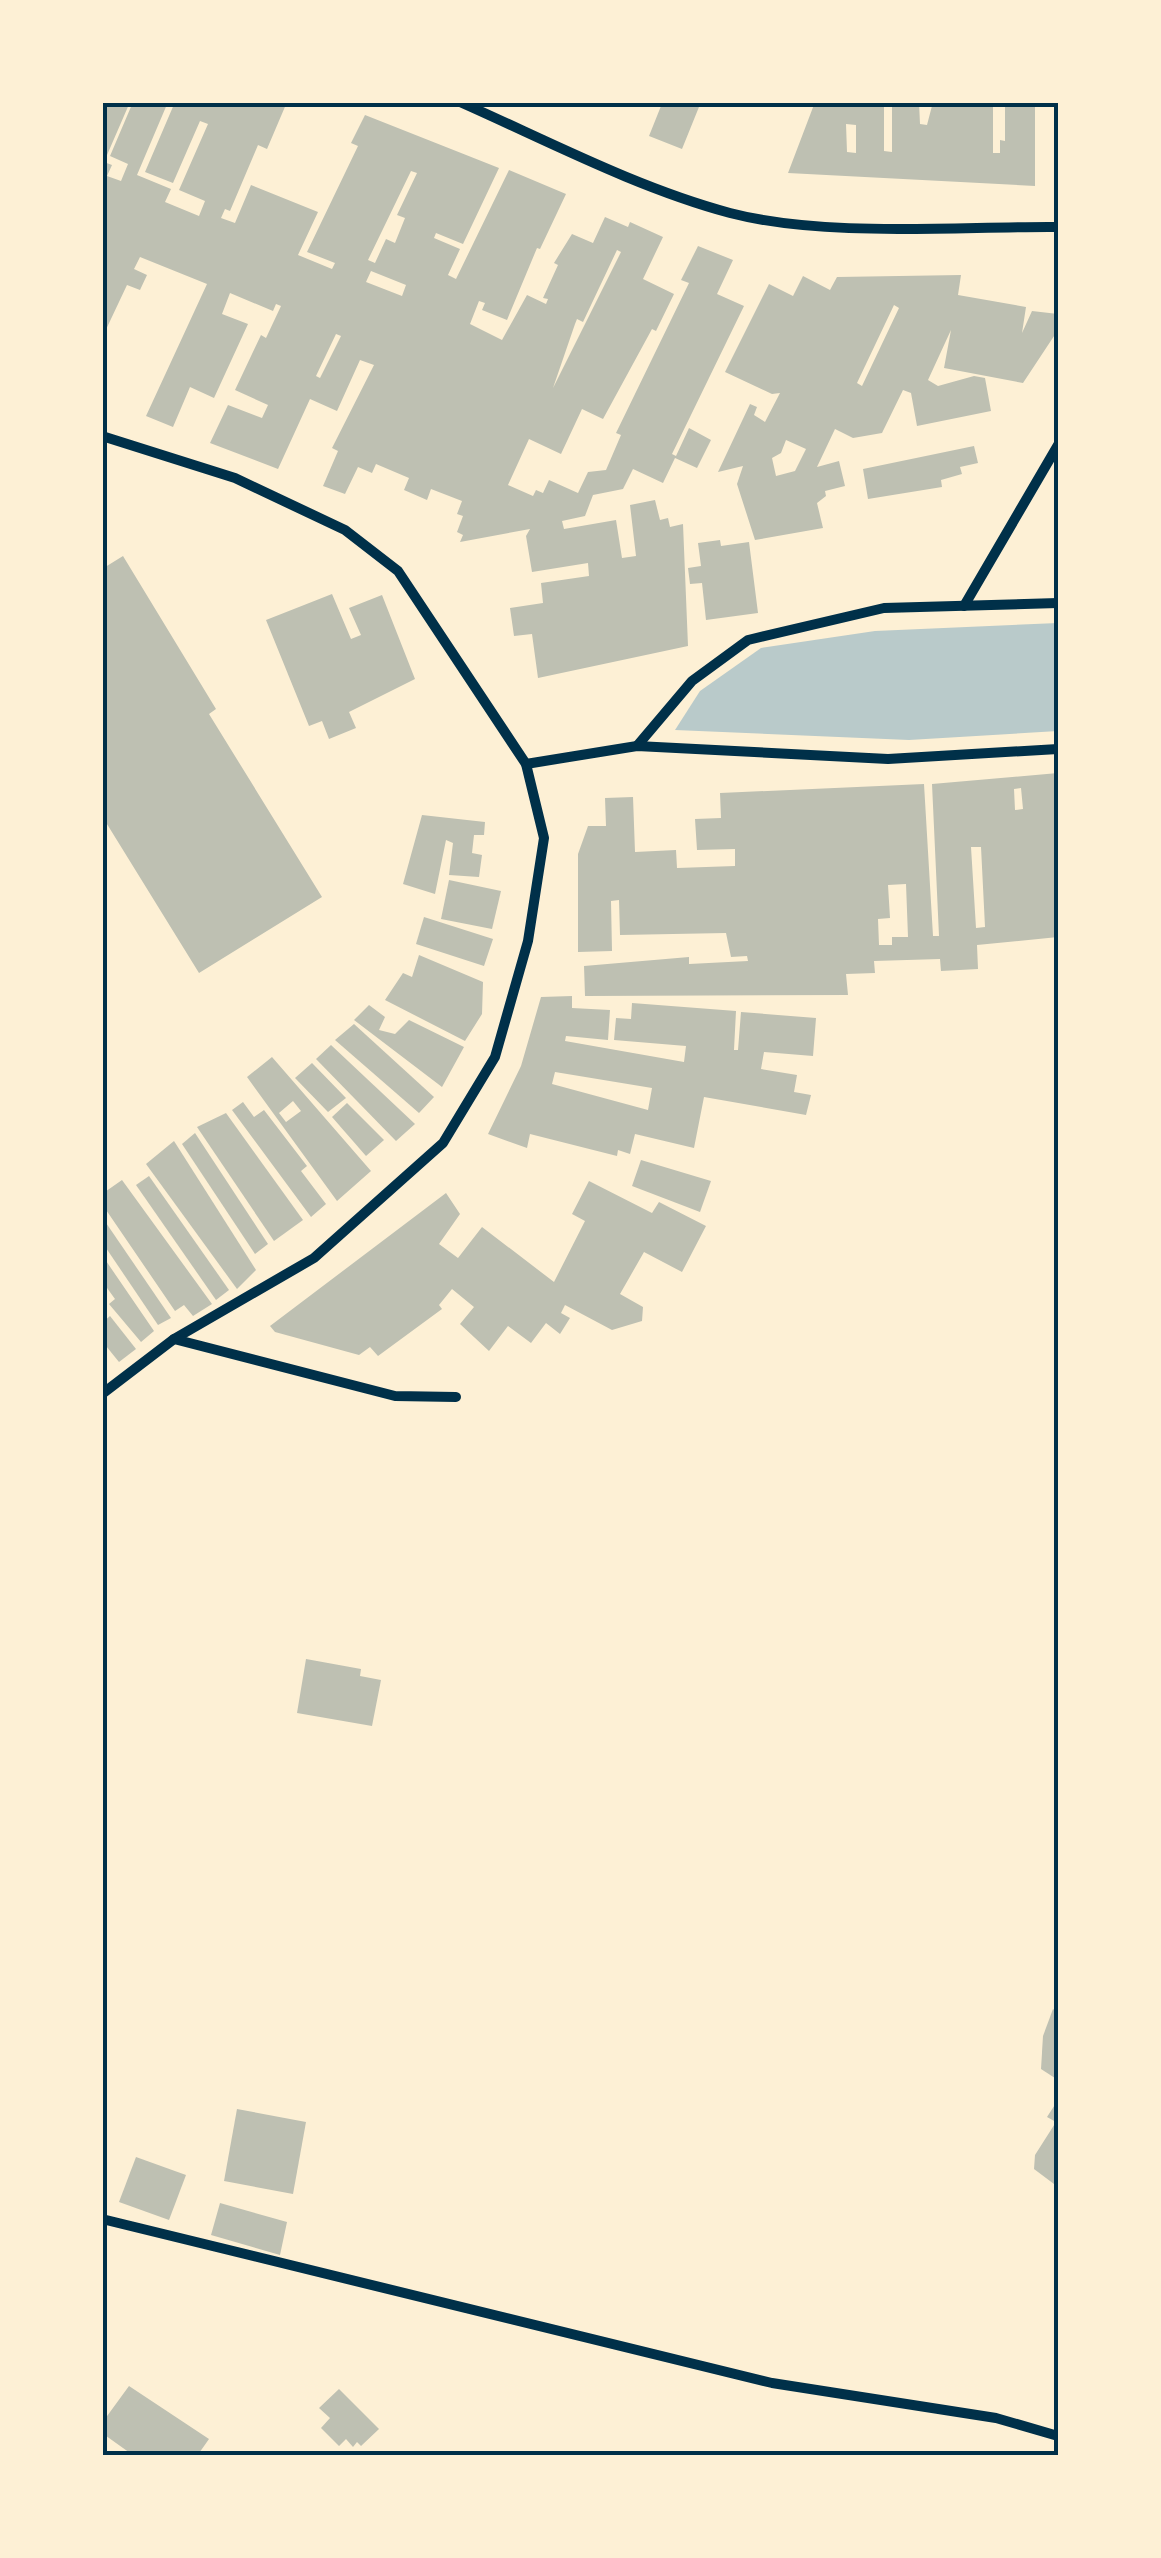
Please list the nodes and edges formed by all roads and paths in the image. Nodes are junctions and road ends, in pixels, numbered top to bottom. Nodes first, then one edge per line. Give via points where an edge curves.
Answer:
1 (460, 102) edge
2 (1058, 226) edge
3 (102, 436) edge
4 (1058, 445) edge
5 (1058, 602) edge
6 (964, 606) junction
7 (637, 746) junction
8 (1058, 750) edge
9 (526, 764) junction
10 (174, 1339) junction
11 (102, 1394) edge
12 (456, 1397) dead end
13 (102, 2219) edge
14 (1058, 2436) edge

1 - 2 street via 639,181 731,213 810,225
3 - 9 street via 235,478 358,540 398,570
4 - 6 street
5 - 6 street
6 - 7 street via 884,608 748,640 692,681
7 - 8 street via 888,759
7 - 9 street
9 - 10 street via 544,838 528,941 495,1057 444,1142 314,1258
10 - 11 street
10 - 12 street via 395,1396
13 - 14 street via 772,2383 996,2418

